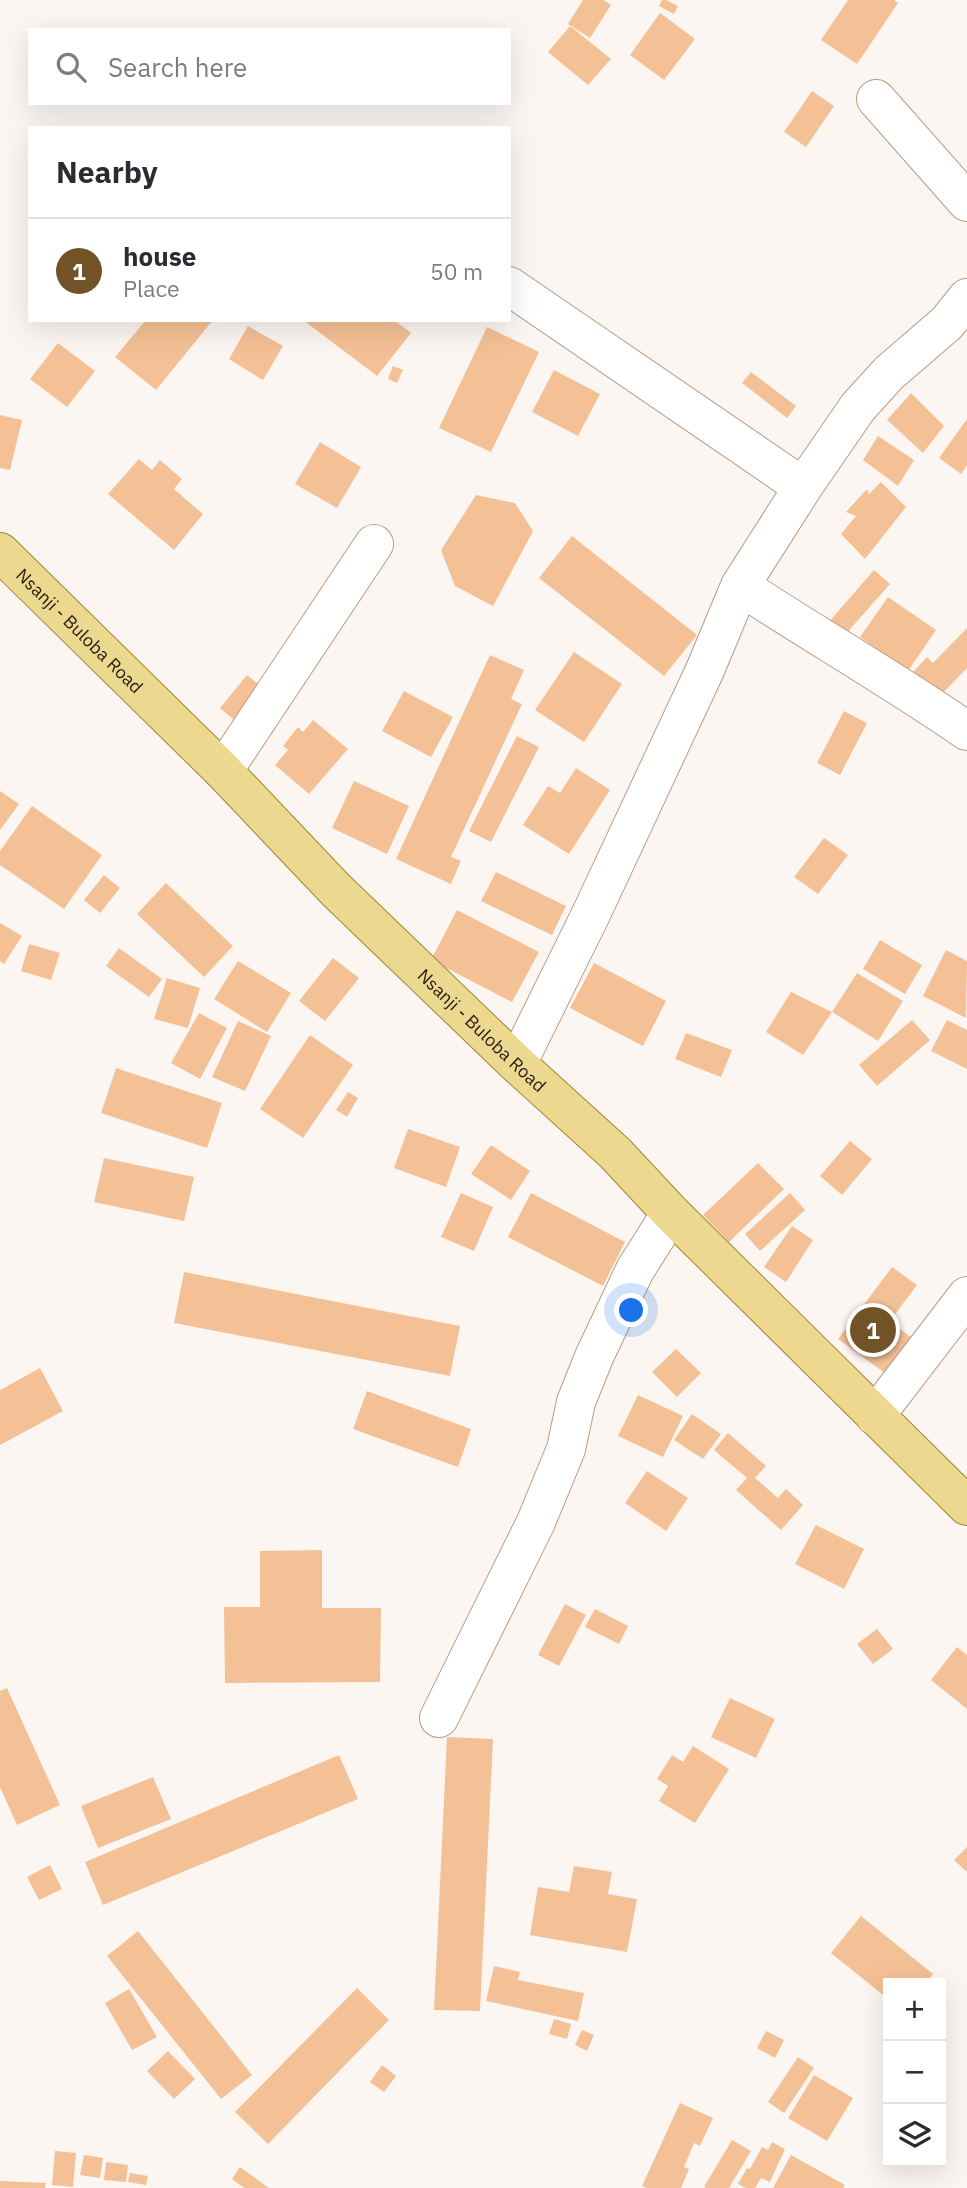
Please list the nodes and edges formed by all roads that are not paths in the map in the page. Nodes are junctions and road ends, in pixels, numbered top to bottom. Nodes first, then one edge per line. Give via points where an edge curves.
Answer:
1 (876, 99) dead end
2 (967, 202) edge
3 (511, 287) edge
4 (967, 298) edge
5 (803, 487) junction
6 (373, 544) dead end
7 (0, 552) edge
8 (740, 586) junction
9 (967, 731) edge
10 (223, 771) junction
11 (517, 1064) junction
12 (671, 1213) junction
13 (967, 1296) edge
14 (875, 1416) junction
15 (967, 1506) edge
16 (439, 1718) dead end

1 - 2 street
3 - 5 street
4 - 5 street via 947,323 858,407
5 - 8 street
6 - 10 street
7 - 10 main road, Nsanji - Buloba Road
8 - 9 street
8 - 11 street via 597,902
10 - 11 main road, Nsanji - Buloba Road via 336,890
11 - 12 main road, Nsanji - Buloba Road via 615,1153
12 - 14 main road, Nsanji - Buloba Road
12 - 16 street via 635,1270 594,1357 576,1402 566,1449 536,1522
13 - 14 street
14 - 15 main road, Nsanji - Buloba Road

